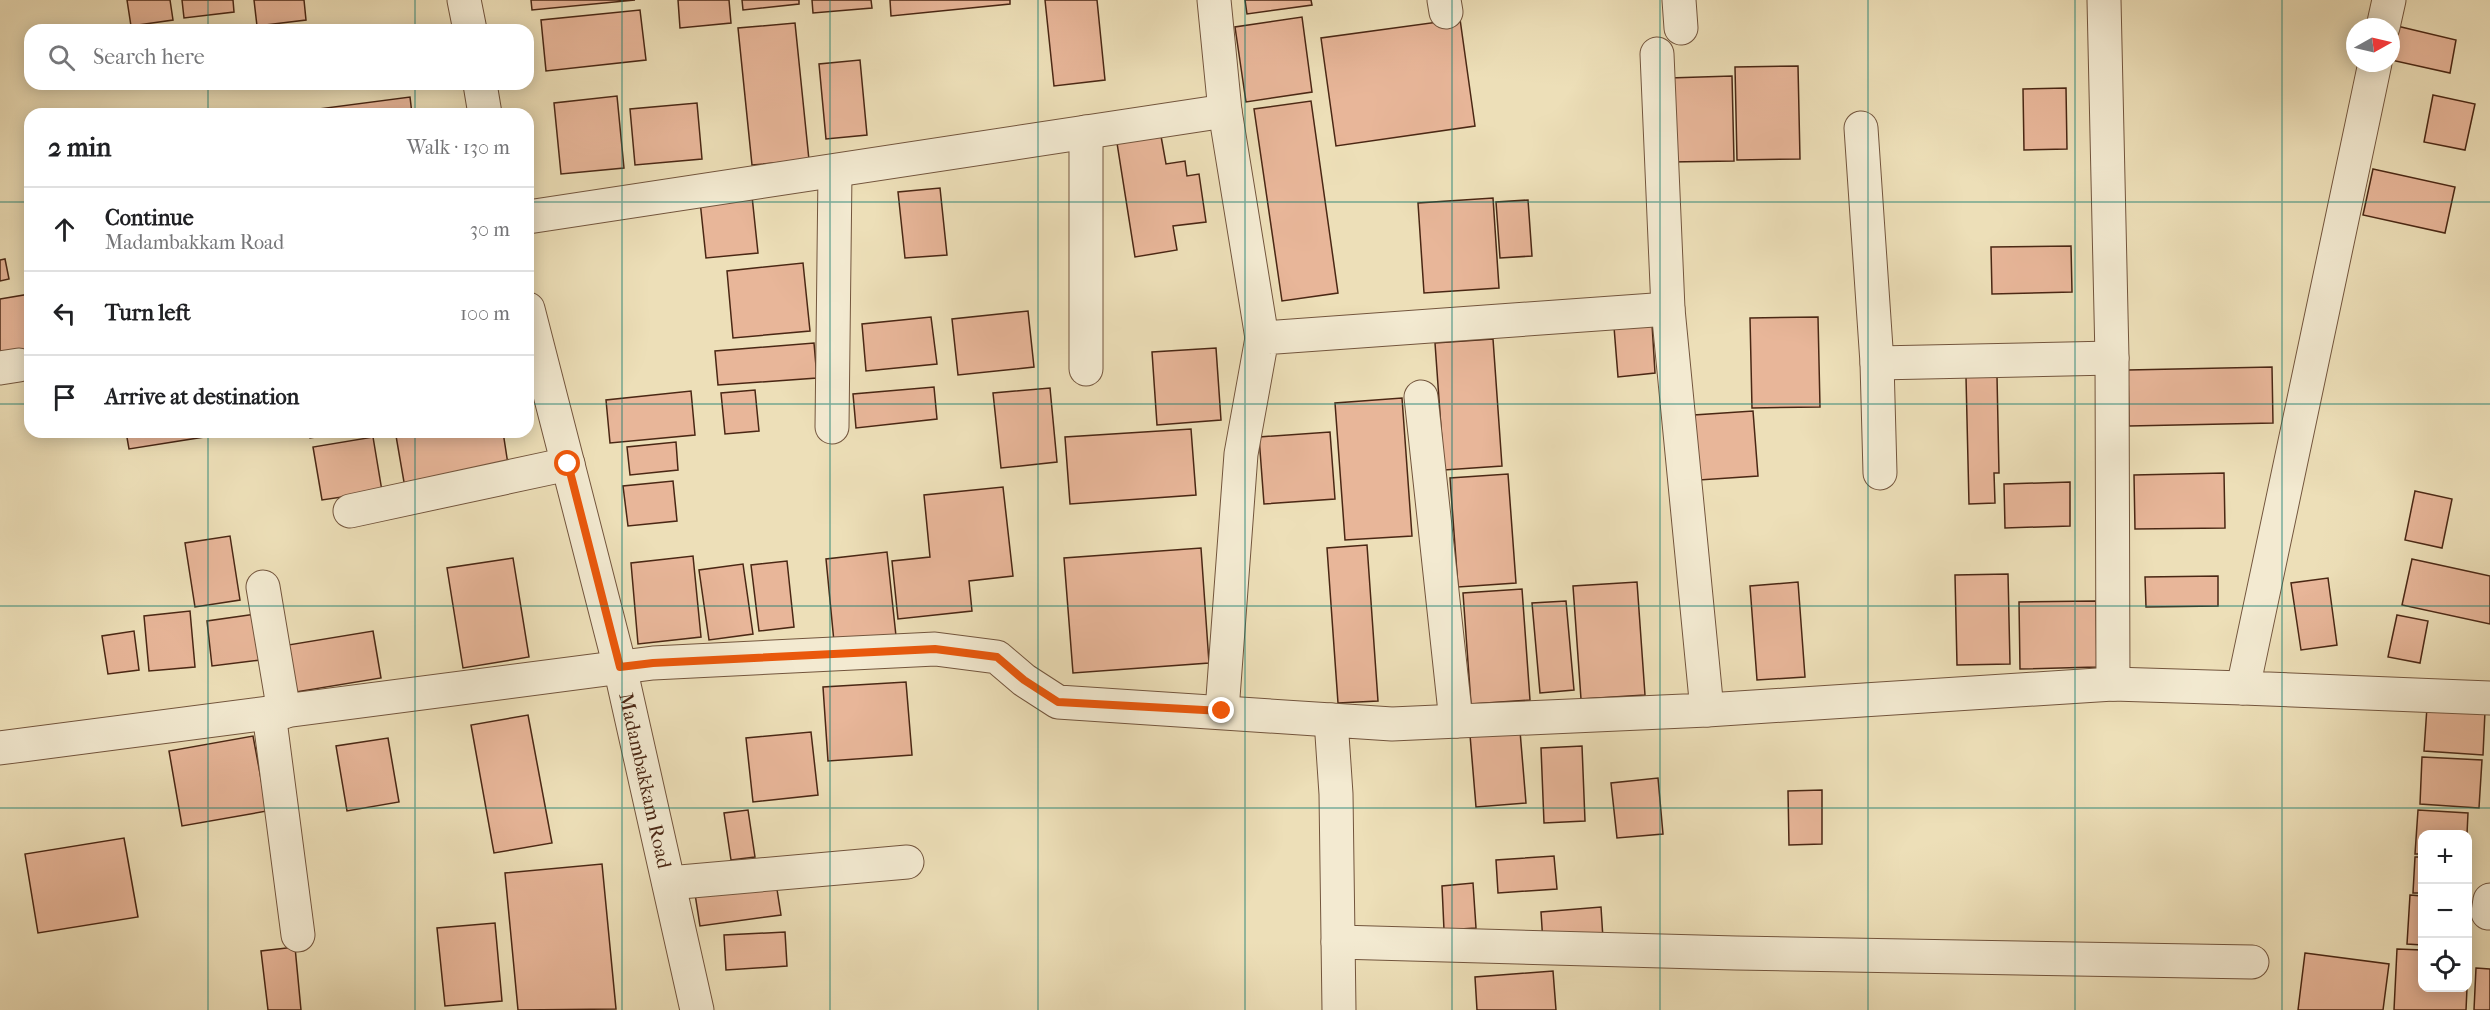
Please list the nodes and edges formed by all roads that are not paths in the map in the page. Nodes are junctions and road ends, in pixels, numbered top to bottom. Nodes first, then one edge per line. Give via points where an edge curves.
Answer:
1 (464, 0) edge
2 (1214, 0) edge
3 (2104, 0) edge
4 (2389, 0) edge
5 (2385, 18) edge
6 (469, 24) edge
7 (1657, 54) dead end
8 (2373, 72) edge
9 (481, 90) edge
10 (485, 108) edge
11 (1225, 111) junction
12 (1861, 128) dead end
13 (1086, 132) junction
14 (835, 172) junction
15 (534, 216) edge
16 (1668, 309) junction
17 (534, 332) edge
18 (1262, 338) junction
19 (2112, 358) junction
20 (1877, 363) junction
21 (1086, 369) dead end
22 (1421, 397) dead end
23 (832, 427) dead end
24 (568, 464) junction
25 (1880, 473) dead end
26 (350, 511) dead end
27 (263, 586) dead end
28 (620, 667) junction
29 (2113, 684) junction
30 (2243, 688) junction
31 (2490, 698) edge
32 (1707, 710) junction
33 (1222, 711) junction
34 (277, 712) junction
35 (1331, 720) junction
36 (1456, 721) junction
37 (0, 748) edge
38 (907, 862) dead end
39 (669, 883) junction
40 (298, 935) dead end
41 (1338, 942) junction
42 (2252, 962) dead end
43 (697, 1010) edge
44 (1339, 1010) edge

1 - 6 street
2 - 11 street
3 - 19 street
4 - 5 street
7 - 16 street
8 - 30 street
9 - 10 street
11 - 13 street
11 - 18 street
12 - 20 street
13 - 14 street
13 - 21 street
14 - 15 street
14 - 23 street
16 - 18 street
16 - 32 street
17 - 24 street, Madambakkam Road
18 - 33 street via 1241,454
19 - 20 street
19 - 29 street
20 - 25 street
22 - 36 street
24 - 26 street
24 - 28 street, Madambakkam Road
27 - 34 street
28 - 33 street via 935,649 997,657 1058,702
28 - 34 street
28 - 39 street, Madambakkam Road
29 - 30 street
29 - 32 street
30 - 31 street
32 - 36 street
33 - 35 street
34 - 37 street
34 - 40 street
35 - 36 street via 1392,724
35 - 41 street
38 - 39 street
39 - 43 street, Madambakkam Road
41 - 42 street
41 - 44 street

